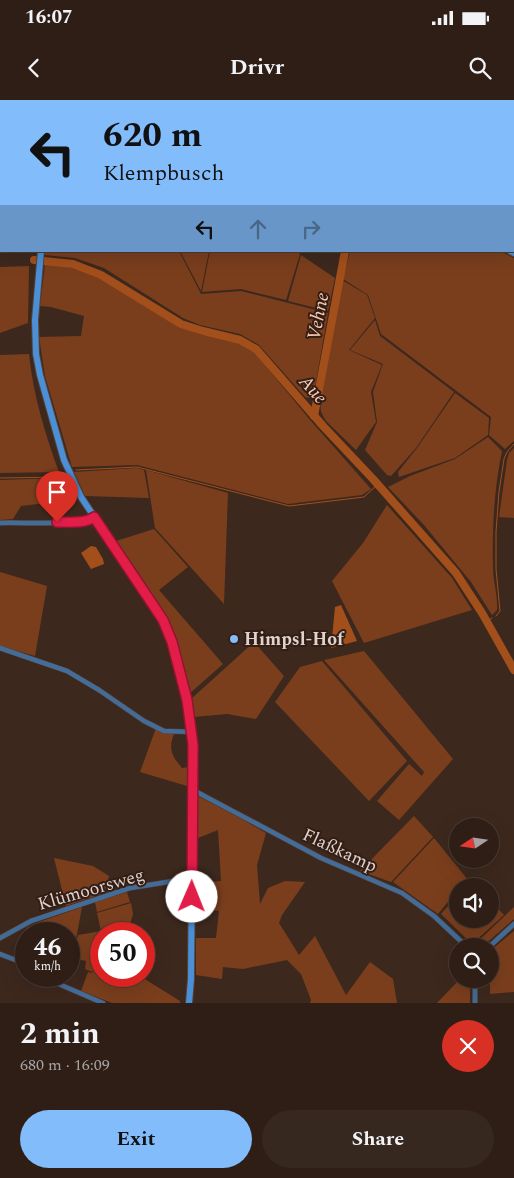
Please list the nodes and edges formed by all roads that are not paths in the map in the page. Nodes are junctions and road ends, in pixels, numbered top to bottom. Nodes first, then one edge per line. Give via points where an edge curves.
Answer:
1 (40, 252) edge
2 (94, 517) junction
3 (0, 523) edge
4 (0, 648) edge
5 (192, 732) junction
6 (193, 790) junction
7 (193, 876) junction
8 (514, 924) edge
9 (0, 938) edge
10 (457, 938) edge
11 (499, 938) edge
12 (0, 954) edge
13 (15, 960) edge
14 (66, 987) edge
15 (475, 988) edge
16 (103, 1003) edge
17 (189, 1003) edge
18 (475, 1003) edge

1 - 2 main road via 35,328 40,375 64,460
2 - 3 street via 74,522
2 - 5 main road via 163,620 172,642
4 - 5 street via 67,671 164,731
5 - 6 main road
6 - 7 main road
6 - 10 street, Flaßkamp via 321,858 402,893
7 - 9 street, Klümoorsweg via 130,888 31,921
7 - 17 main road
8 - 11 street
12 - 13 street
14 - 16 street
15 - 18 street

